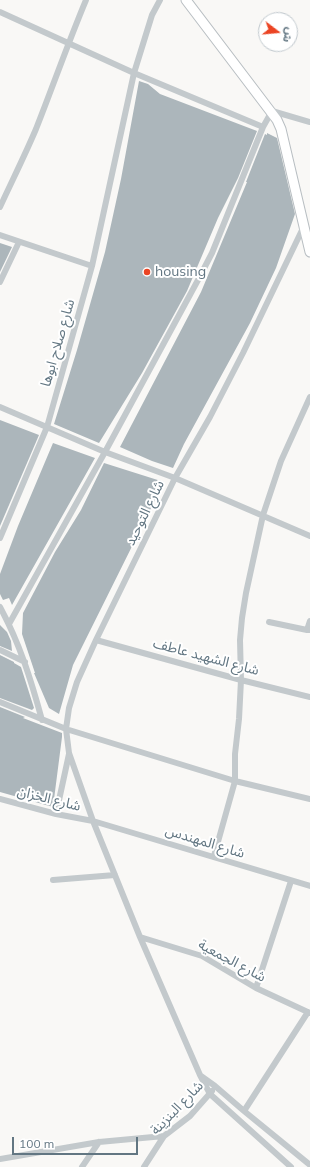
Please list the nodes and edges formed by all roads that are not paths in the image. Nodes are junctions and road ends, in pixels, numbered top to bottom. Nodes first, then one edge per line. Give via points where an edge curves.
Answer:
1 (86, 0) edge
2 (160, 0) edge
3 (186, 0) edge
4 (0, 12) edge
5 (68, 43) junction
6 (134, 74) junction
7 (272, 111) junction
8 (310, 122) edge
9 (263, 127) junction
10 (0, 207) edge
11 (304, 226) junction
12 (0, 235) edge
13 (19, 242) junction
14 (310, 249) edge
15 (92, 266) junction
16 (0, 282) edge
17 (310, 396) edge
18 (0, 407) edge
19 (47, 427) junction
20 (105, 452) junction
21 (175, 478) junction
22 (263, 515) junction
23 (310, 536) edge
24 (0, 538) edge
25 (0, 608) edge
26 (310, 621) edge
27 (269, 622) dead end
28 (9, 624) junction
29 (309, 630) edge
30 (96, 640) junction
31 (0, 650) edge
32 (25, 662) junction
33 (241, 680) junction
34 (310, 697) edge
35 (0, 702) edge
36 (42, 720) junction
37 (66, 729) junction
38 (69, 753) junction
39 (234, 781) junction
40 (0, 799) edge
41 (310, 799) edge
42 (56, 814) junction
43 (93, 821) junction
44 (214, 856) junction
45 (115, 875) junction
46 (53, 880) dead end
47 (291, 881) junction
48 (310, 886) edge
49 (140, 936) junction
50 (256, 988) junction
51 (309, 1012) edge
52 (200, 1075) junction
53 (215, 1086) junction
54 (210, 1094) junction
55 (244, 1112) junction
56 (164, 1136) junction
57 (98, 1142) junction
58 (0, 1159) edge
59 (310, 1165) edge
60 (82, 1167) edge
61 (144, 1167) edge
62 (291, 1167) edge

1 - 5 street
2 - 6 street, شارع صلاح ابوها via 152,15
3 - 7 main road
4 - 5 street
5 - 6 street
5 - 10 street via 36,128
6 - 9 street
6 - 15 street, شارع صلاح ابوها
7 - 8 street
7 - 9 street
7 - 11 main road via 281,129
9 - 20 street via 212,253
11 - 14 main road
11 - 21 street, شارع التوحيد via 243,353
12 - 13 street
13 - 15 street
13 - 16 street
15 - 19 street, شارع صلاح ابوها
17 - 22 street via 281,461
18 - 19 street
19 - 20 street
19 - 24 street, شارع صلاح ابوها
20 - 21 street
20 - 28 street
21 - 22 street
21 - 30 street, شارع التوحيد
22 - 23 street
22 - 33 street via 242,618
25 - 28 street
26 - 29 street
27 - 29 street
28 - 32 street
30 - 33 street, شارع الشهيد عاطف
30 - 37 street, شارع التوحيد via 77,682
31 - 32 street
32 - 36 street
33 - 34 street, شارع الشهيد عاطف
33 - 39 street
35 - 36 street
36 - 37 street
37 - 38 street, شارع التوحيد
37 - 39 street
38 - 42 street
38 - 43 street, شارع التوحيد
39 - 41 street
39 - 44 street
40 - 42 street, شارع الخزان
42 - 43 street, شارع الخزان
43 - 44 street, شارع المهندس
43 - 45 street, شارع التوحيد
44 - 47 street, شارع المهندس
45 - 46 street
45 - 49 street, شارع التوحيد
47 - 48 street, شارع المهندس
47 - 50 street
49 - 50 street, شارع الجمعية via 202,956
49 - 52 street, شارع التوحيد
50 - 51 street, شارع الجمعية
51 - 55 street
52 - 53 street
52 - 54 street, شارع التوحيد
53 - 54 street, شارع البنزينة
53 - 55 street
54 - 56 street, شارع البنزينة via 190,1116
54 - 62 street
55 - 59 street
56 - 57 street
56 - 61 street, شارع البنزينة
57 - 58 street
57 - 60 street

